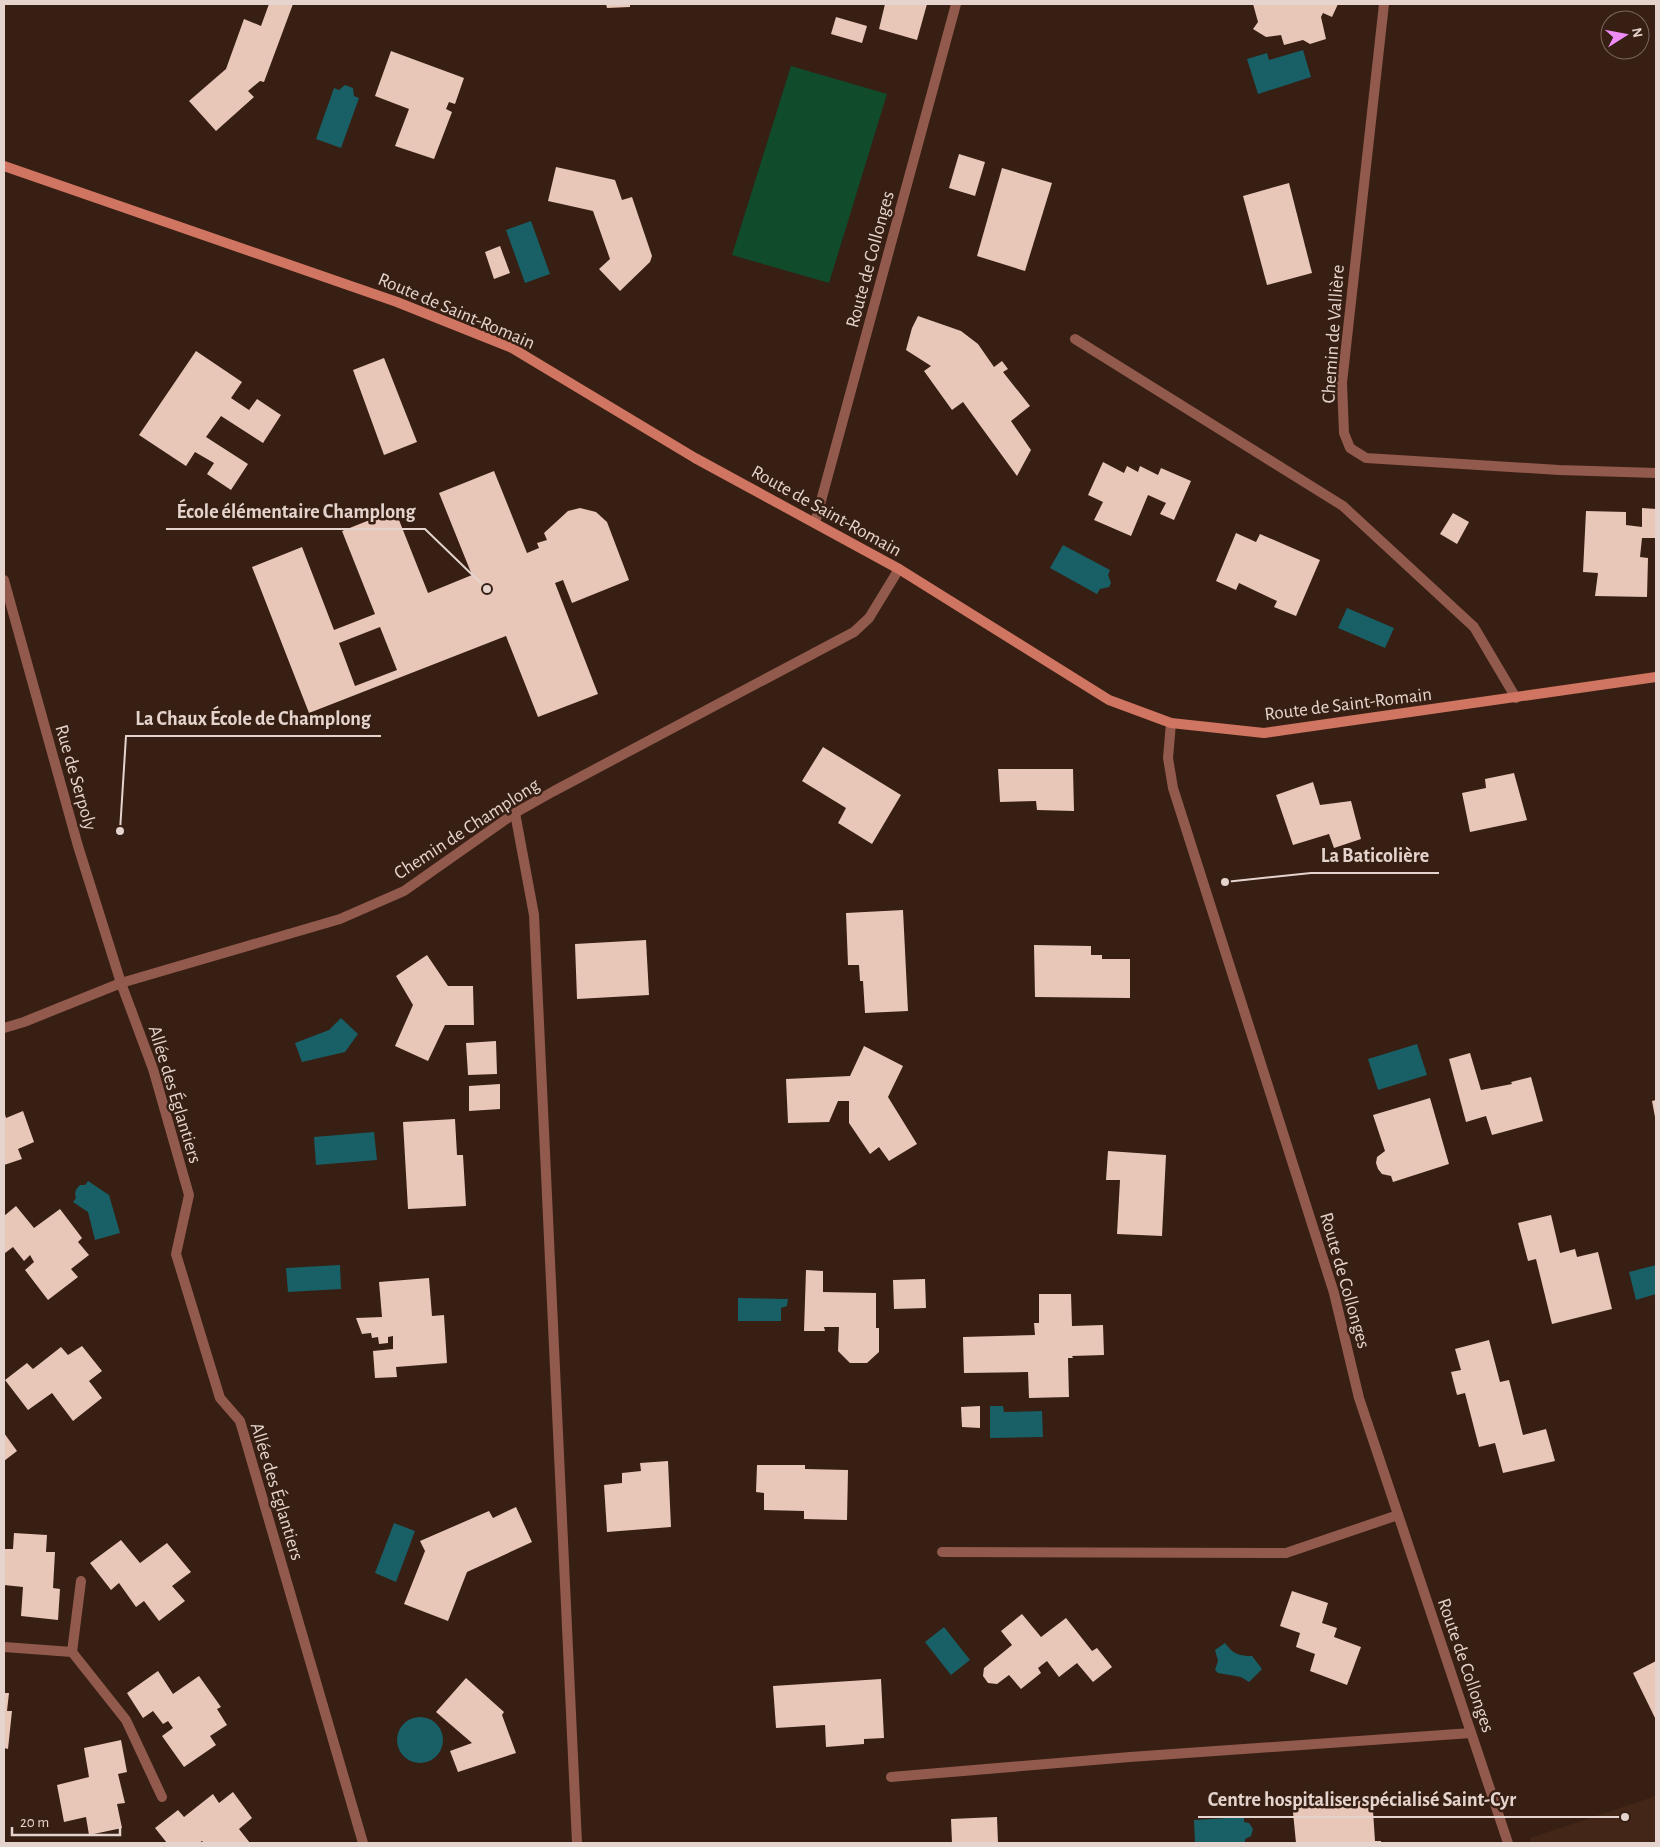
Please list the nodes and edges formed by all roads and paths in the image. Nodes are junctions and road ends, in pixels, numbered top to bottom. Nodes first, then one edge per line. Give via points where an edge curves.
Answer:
1 (956, 4) edge
2 (1384, 4) edge
3 (4, 166) edge
4 (1074, 339) dead end
5 (1656, 473) edge
6 (815, 523) junction
7 (899, 569) junction
8 (4, 580) edge
9 (1656, 677) edge
10 (1516, 698) junction
11 (1170, 723) junction
12 (514, 813) junction
13 (121, 983) junction
14 (4, 1028) edge
15 (1398, 1515) junction
16 (942, 1552) dead end
17 (81, 1581) dead end
18 (4, 1647) edge
19 (72, 1652) junction
20 (1471, 1734) junction
21 (891, 1777) dead end
22 (162, 1797) dead end
23 (363, 1843) edge
24 (577, 1843) edge
25 (1508, 1843) edge

1 - 6 street, Route de Collonges
2 - 5 street, Chemin de Vallière via 1342,383 1344,433 1350,448 1366,458
3 - 6 main road, Route de Saint-Romain via 397,302 512,348 695,458
4 - 10 street via 1343,506 1474,627
6 - 7 main road, Route de Saint-Romain
7 - 11 main road, Route de Saint-Romain via 1109,700
7 - 12 street, Chemin de Champlong via 869,618 854,632
8 - 13 street, Rue de Serpoly via 78,846
9 - 10 main road, Route de Saint-Romain
10 - 11 main road, Route de Saint-Romain via 1264,734
11 - 15 street, Route de Collonges via 1168,758 1173,788 1334,1293 1359,1398
12 - 13 street, Chemin de Champlong via 404,891 340,920
12 - 24 street via 534,915
13 - 14 street, Chemin de Champlong
13 - 23 street, Allée des Églantiers via 153,1069 189,1195 176,1254 220,1398 240,1421
15 - 16 street via 1286,1553
15 - 20 street, Route de Collonges
17 - 19 street
18 - 19 street
19 - 22 street via 126,1720
20 - 21 street
20 - 25 street, Route de Collonges

